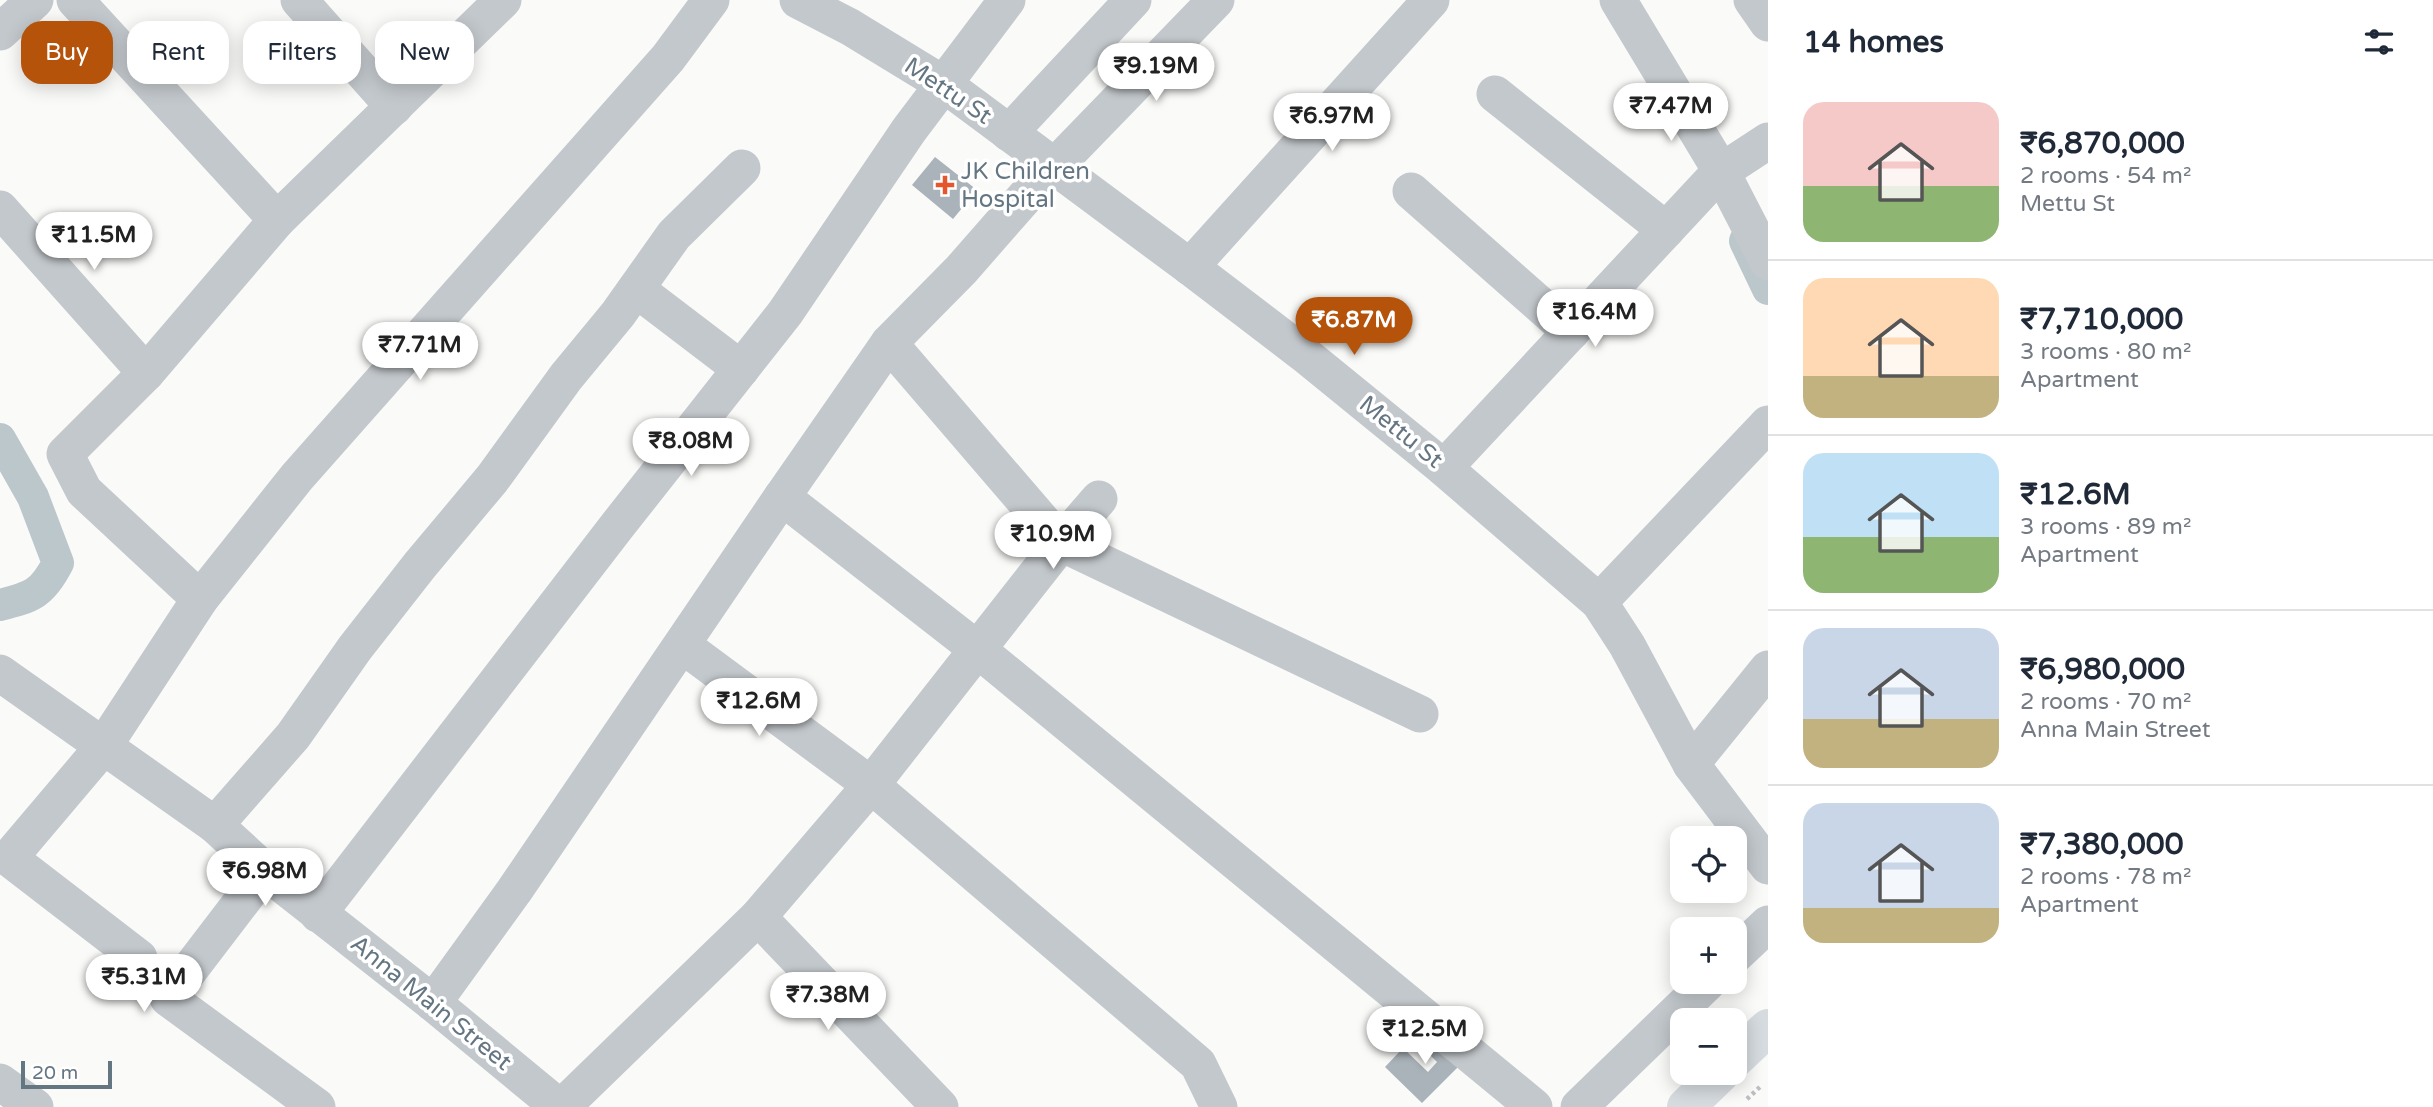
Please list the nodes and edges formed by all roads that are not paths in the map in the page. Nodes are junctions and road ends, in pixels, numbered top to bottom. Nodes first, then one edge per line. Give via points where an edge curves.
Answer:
1 (34, 0) edge
2 (75, 0) edge
3 (299, 0) edge
4 (503, 0) edge
5 (711, 0) edge
6 (798, 0) edge
7 (1007, 0) edge
8 (1133, 0) edge
9 (1216, 0) edge
10 (1431, 0) edge
11 (1618, 0) edge
12 (1752, 0) edge
13 (1768, 23) edge
14 (0, 32) edge
15 (945, 85) junction
16 (1495, 94) dead end
17 (394, 107) junction
18 (1009, 133) junction
19 (1768, 141) edge
20 (1055, 167) junction
21 (742, 168) dead end
22 (1715, 178) junction
23 (1411, 191) dead end
24 (0, 209) edge
25 (277, 220) junction
26 (1666, 230) junction
27 (1768, 262) edge
28 (1190, 267) junction
29 (636, 289) junction
30 (1571, 332) junction
31 (889, 343) junction
32 (741, 369) junction
33 (146, 373) junction
34 (1768, 424) edge
35 (1444, 468) junction
36 (782, 497) junction
37 (1099, 499) dead end
38 (1061, 543) junction
39 (200, 599) junction
40 (1599, 602) junction
41 (682, 645) junction
42 (977, 649) junction
43 (1768, 670) edge
44 (0, 673) edge
45 (1420, 714) dead end
46 (103, 747) junction
47 (1691, 764) junction
48 (871, 785) junction
49 (215, 825) junction
50 (1768, 866) edge
51 (265, 871) junction
52 (318, 914) junction
53 (758, 917) junction
54 (1768, 924) edge
55 (1747, 944) edge
56 (139, 958) dead end
57 (1696, 994) edge
58 (433, 1003) junction
59 (1768, 1028) edge
60 (1747, 1048) edge
61 (0, 1082) edge
62 (1709, 1085) edge
63 (35, 1107) edge
64 (317, 1107) edge
65 (561, 1107) edge
66 (940, 1107) edge
67 (1219, 1107) edge
68 (1534, 1107) edge
69 (1579, 1107) edge
70 (1686, 1107) edge

1 - 14 street
2 - 25 street
3 - 17 street
4 - 17 street
5 - 39 street via 668,58 297,477
6 - 15 street, Mettu St
7 - 15 street
8 - 18 street
9 - 20 street
10 - 28 street
11 - 22 street
12 - 13 street
15 - 18 street, Mettu St
15 - 32 street
16 - 26 street
17 - 25 street
18 - 20 street, Mettu St
19 - 22 street
20 - 28 street, Mettu St
20 - 31 street
21 - 29 street via 674,235
22 - 26 street
22 - 27 street
23 - 30 street
24 - 33 street
25 - 33 street
26 - 30 street
28 - 35 street, Mettu St
29 - 32 street
29 - 49 street via 492,479 355,648 293,736
30 - 35 street
31 - 36 street
31 - 38 street
32 - 52 street
33 - 39 street via 65,454 83,491
34 - 40 street
35 - 40 street, Mettu St
36 - 41 street
36 - 42 street
37 - 38 street
38 - 42 street
38 - 45 street
39 - 46 street
40 - 47 street, Mettu St
41 - 48 street
41 - 58 street
42 - 48 street
42 - 68 street
43 - 47 street
44 - 46 street, Anna Main Street
46 - 49 street, Anna Main Street
46 - 56 street via 9,858
47 - 50 street, Mettu St
48 - 53 street
48 - 67 street via 1198,1064
49 - 51 street, Anna Main Street
51 - 52 street, Anna Main Street
51 - 64 street via 168,998
52 - 58 street, Anna Main Street
53 - 65 street
53 - 66 street
54 - 55 street
57 - 69 street
58 - 65 street, Anna Main Street
59 - 60 main road
61 - 63 street
62 - 70 main road

